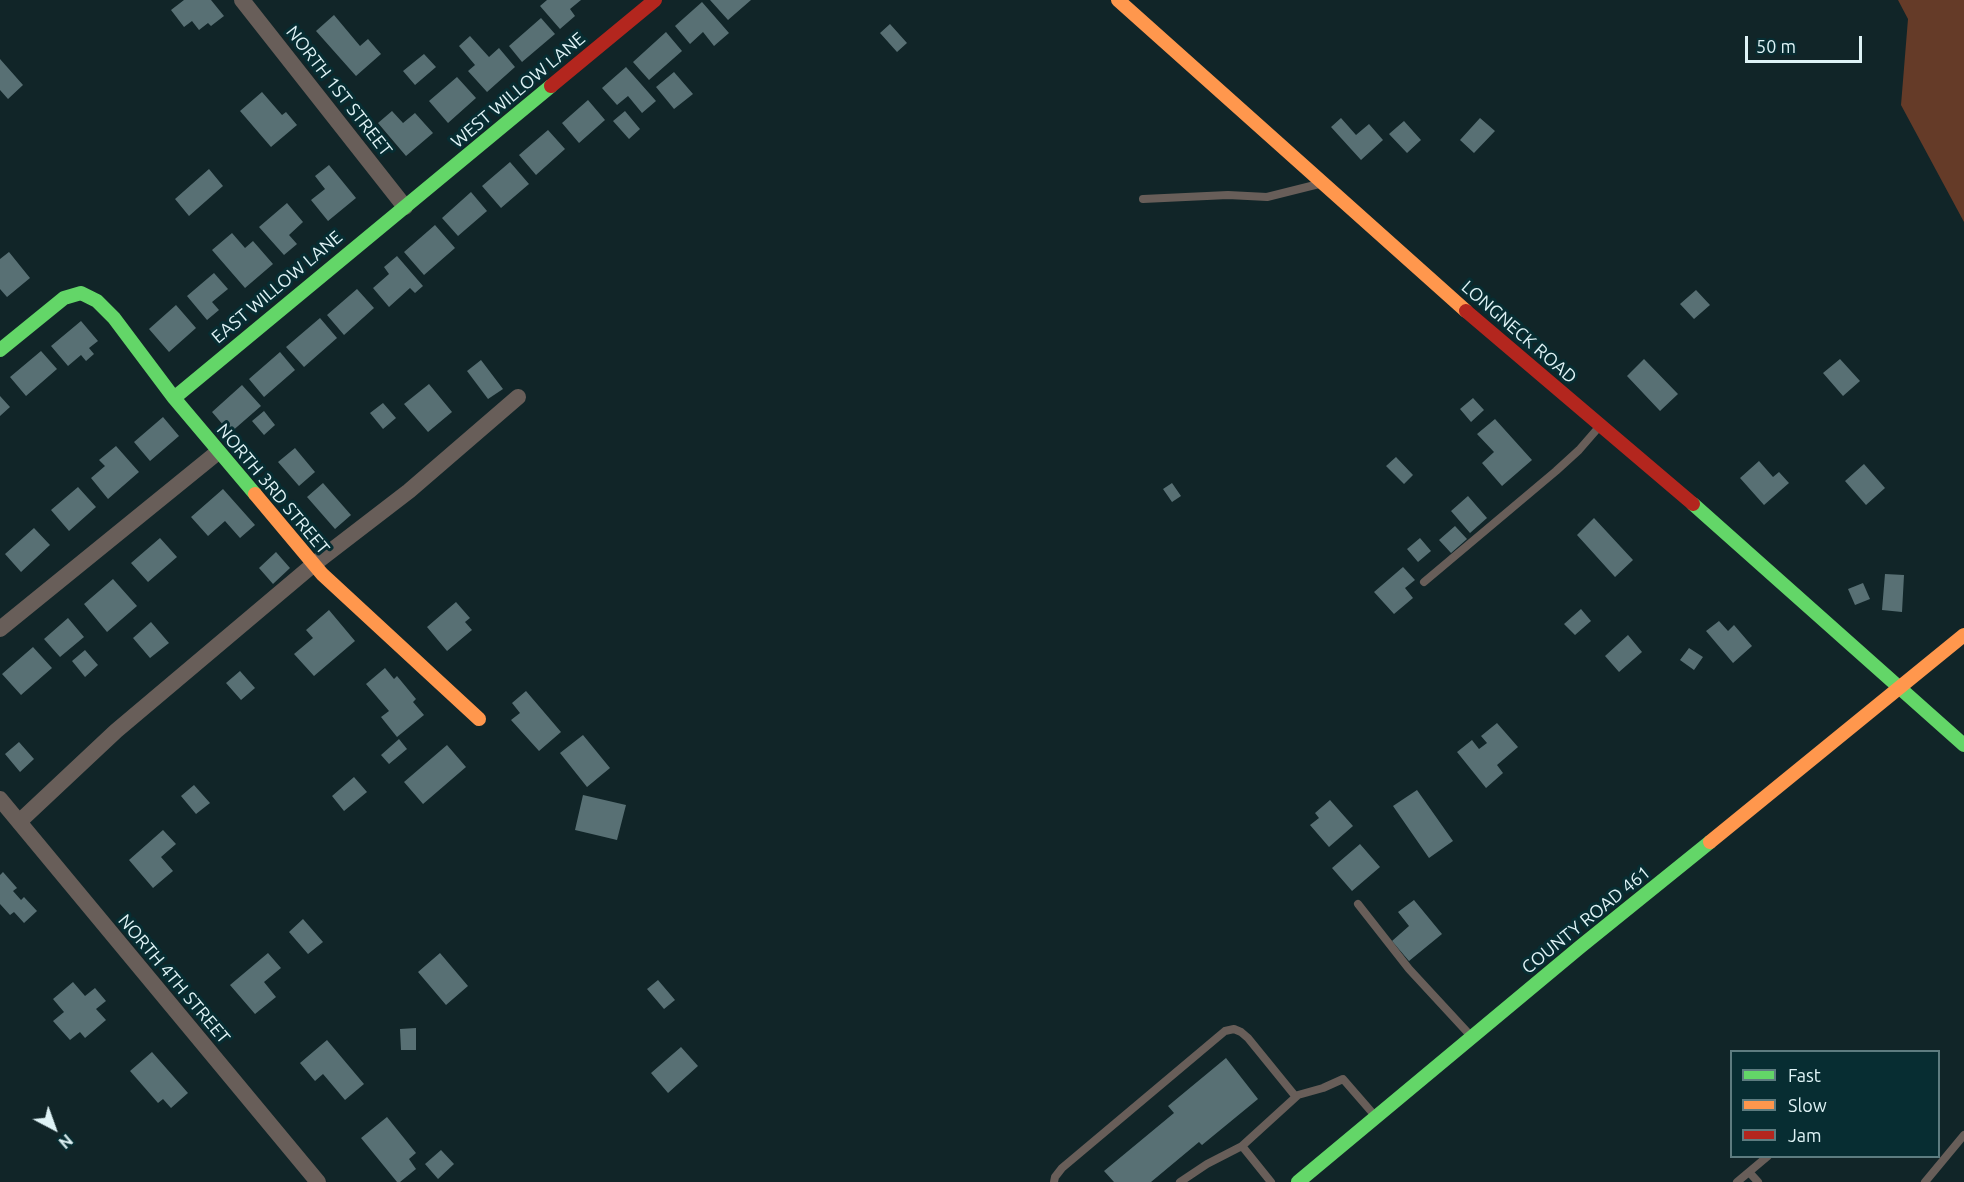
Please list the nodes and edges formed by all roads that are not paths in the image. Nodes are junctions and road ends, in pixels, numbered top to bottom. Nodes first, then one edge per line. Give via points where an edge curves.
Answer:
1 (242, 0) edge
2 (655, 0) edge
3 (1118, 0) edge
4 (1322, 183) junction
5 (1143, 199) dead end
6 (405, 207) junction
7 (0, 350) edge
8 (518, 397) dead end
9 (174, 398) junction
10 (1600, 426) junction
11 (218, 452) junction
12 (314, 564) junction
13 (1424, 582) dead end
14 (0, 629) edge
15 (1964, 635) edge
16 (1899, 688) junction
17 (479, 719) dead end
18 (1964, 745) edge
19 (0, 800) edge
20 (19, 822) junction
21 (1358, 904) dead end
22 (1472, 1037) junction
23 (1296, 1097) junction
24 (1376, 1117) junction
25 (1964, 1135) edge
26 (1242, 1146) junction
27 (1766, 1158) edge
28 (1749, 1172) junction
29 (318, 1182) edge
30 (1054, 1182) edge
31 (1180, 1182) edge
32 (1271, 1182) edge
33 (1298, 1182) edge
34 (1737, 1182) edge
35 (1758, 1182) edge
36 (1925, 1182) edge

1 - 6 street, NORTH 1ST STREET
2 - 6 street, WEST WILLOW LANE
3 - 4 street, LONGNECK ROAD
4 - 5 lane via 1267,197
4 - 10 street, LONGNECK ROAD
6 - 9 street, EAST WILLOW LANE
7 - 9 street, NORTH 3RD STREET via 64,298 81,293 97,301 114,318
8 - 12 street via 408,491
9 - 11 street, NORTH 3RD STREET
10 - 13 lane via 1564,464
10 - 16 street, LONGNECK ROAD
11 - 12 street, NORTH 3RD STREET
11 - 14 street
12 - 17 street, NORTH 3RD STREET
12 - 20 street via 116,731
15 - 16 street, COUNTY ROAD 461
16 - 18 street, LONGNECK ROAD
16 - 22 street, COUNTY ROAD 461
19 - 20 street, NORTH 4TH STREET
20 - 29 street, NORTH 4TH STREET
21 - 22 lane via 1409,969
22 - 24 street, COUNTY ROAD 461
23 - 24 lane via 1343,1079
23 - 26 lane
23 - 30 lane via 1248,1038 1234,1029 1225,1031 1062,1168
24 - 33 street, COUNTY ROAD 461
25 - 36 lane
26 - 31 lane
26 - 32 lane
27 - 28 lane
28 - 34 lane
28 - 35 lane

